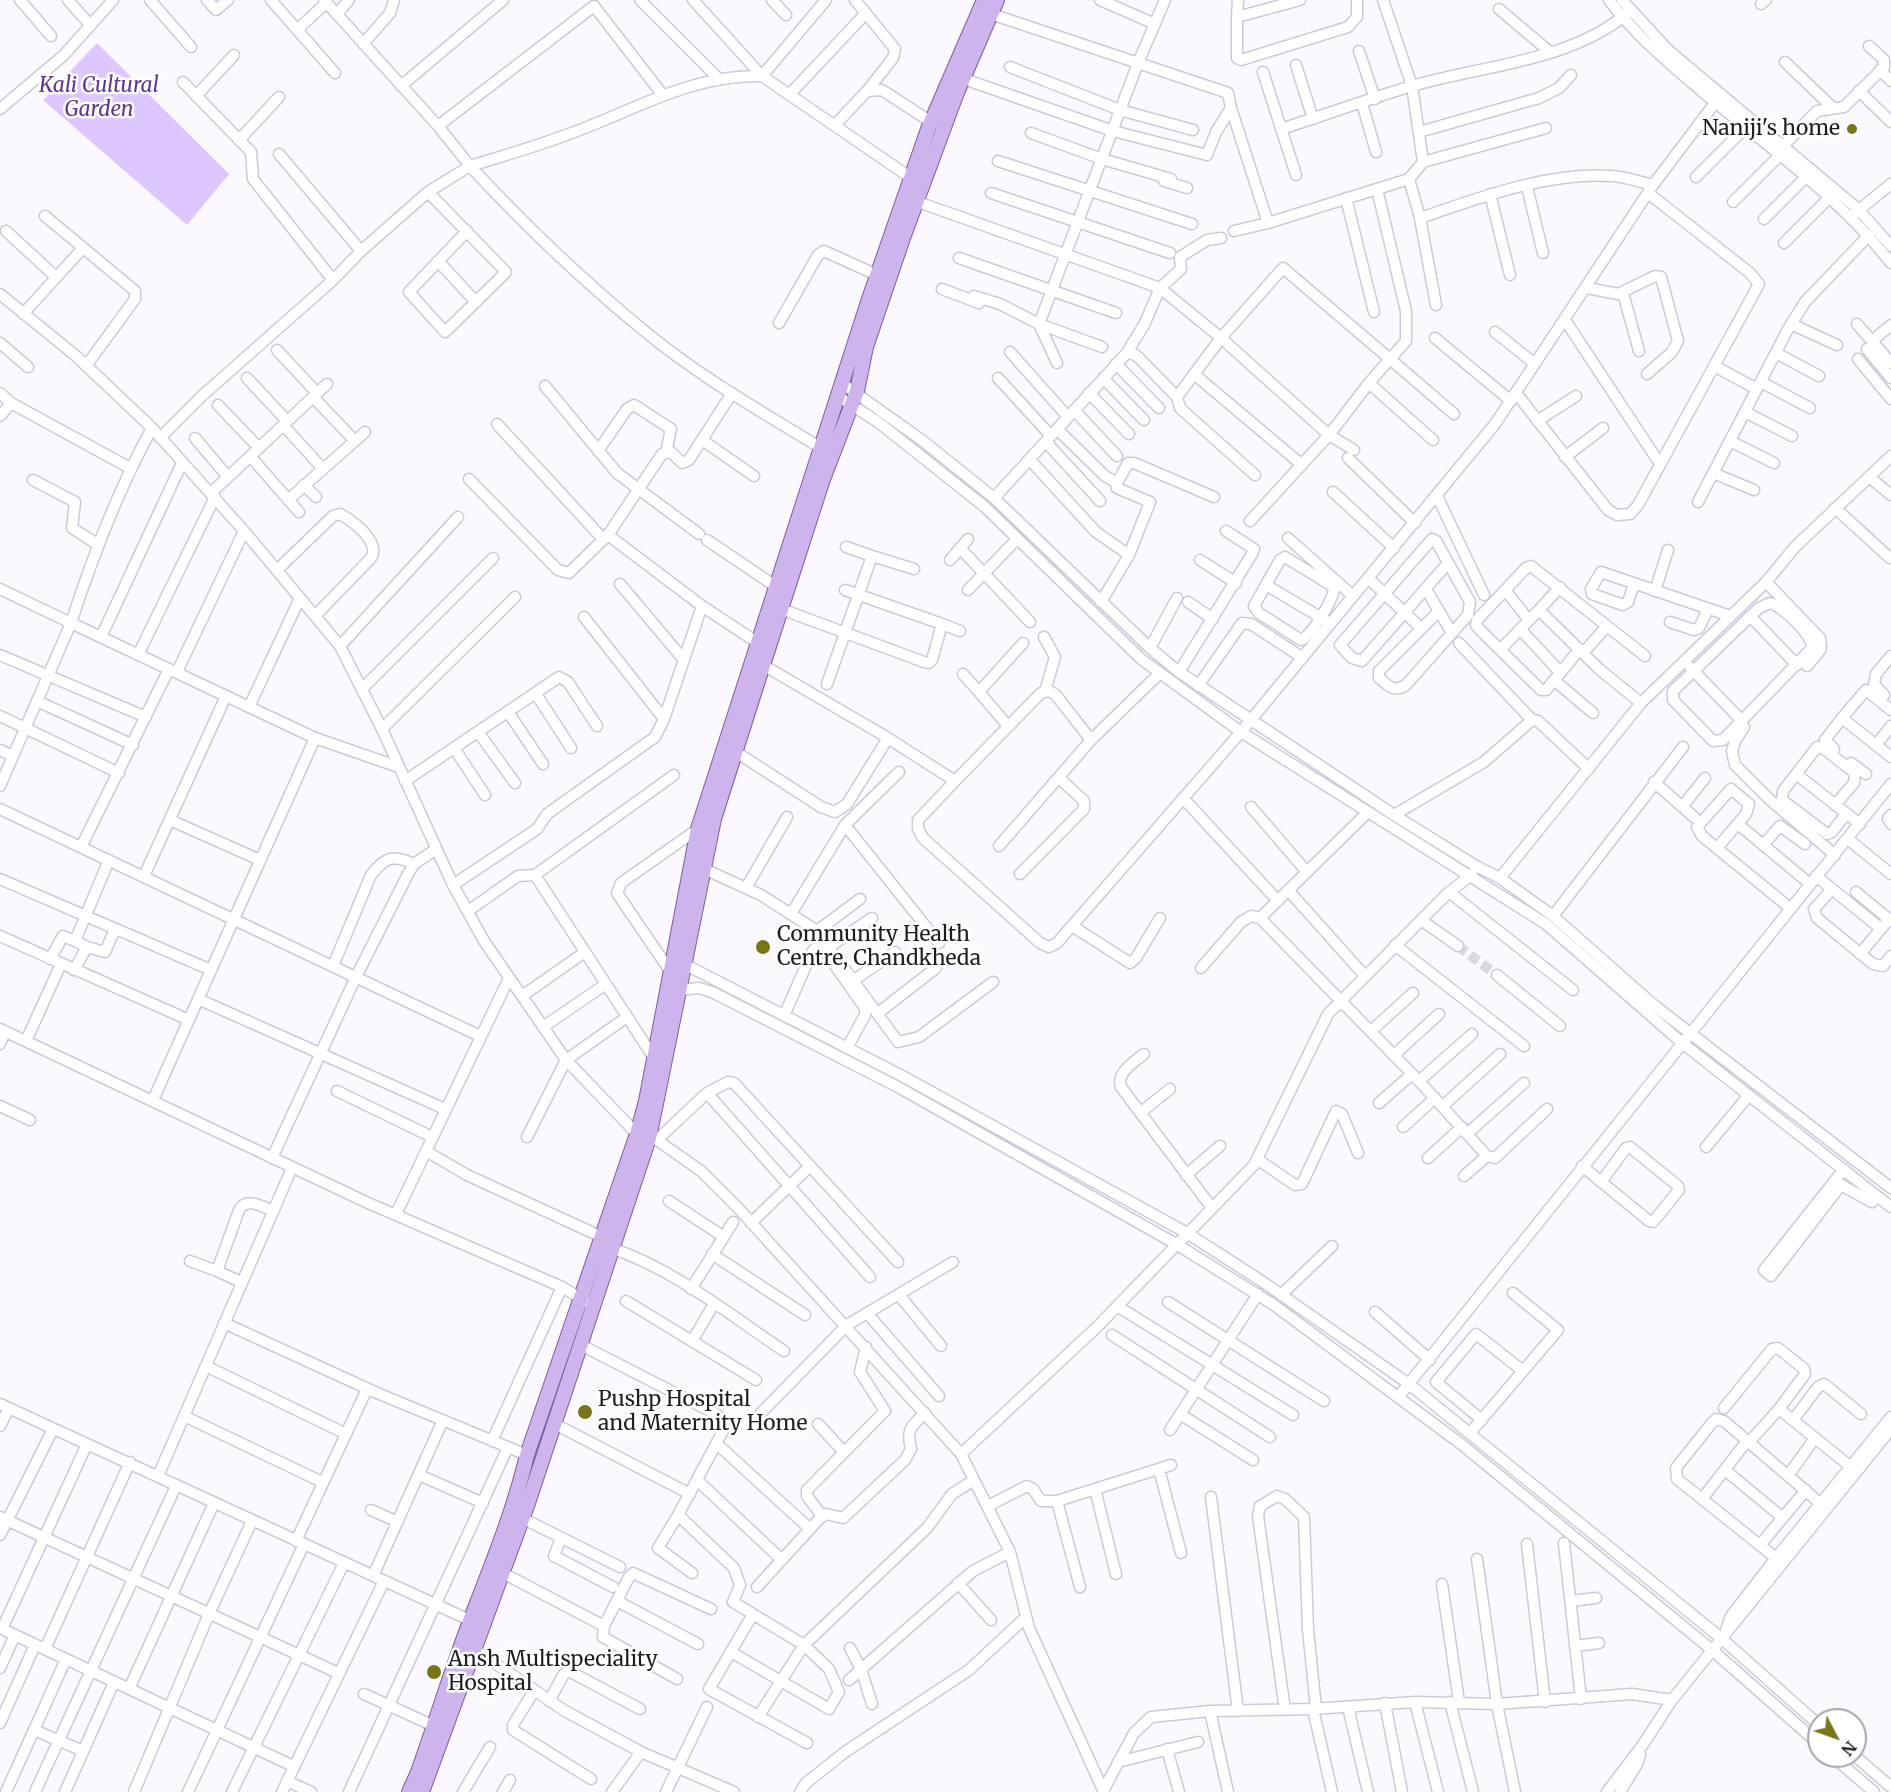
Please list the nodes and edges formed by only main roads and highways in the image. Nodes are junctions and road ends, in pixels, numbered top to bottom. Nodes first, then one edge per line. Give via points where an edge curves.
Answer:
1 (984, 0) edge
2 (997, 0) edge
3 (918, 182) junction
4 (647, 1137) junction
5 (587, 1301) junction
6 (476, 1623) junction
7 (409, 1792) edge
8 (422, 1792) edge

1 - 3 main road via 931,122
2 - 3 main road
3 - 4 main road via 918,202 869,336 855,398 822,482 714,819 658,1104
3 - 4 main road via 877,275 698,829 654,1058
4 - 5 main road
5 - 6 main road via 528,1455
5 - 6 main road via 579,1344 522,1518
6 - 7 main road
6 - 8 main road via 474,1649

